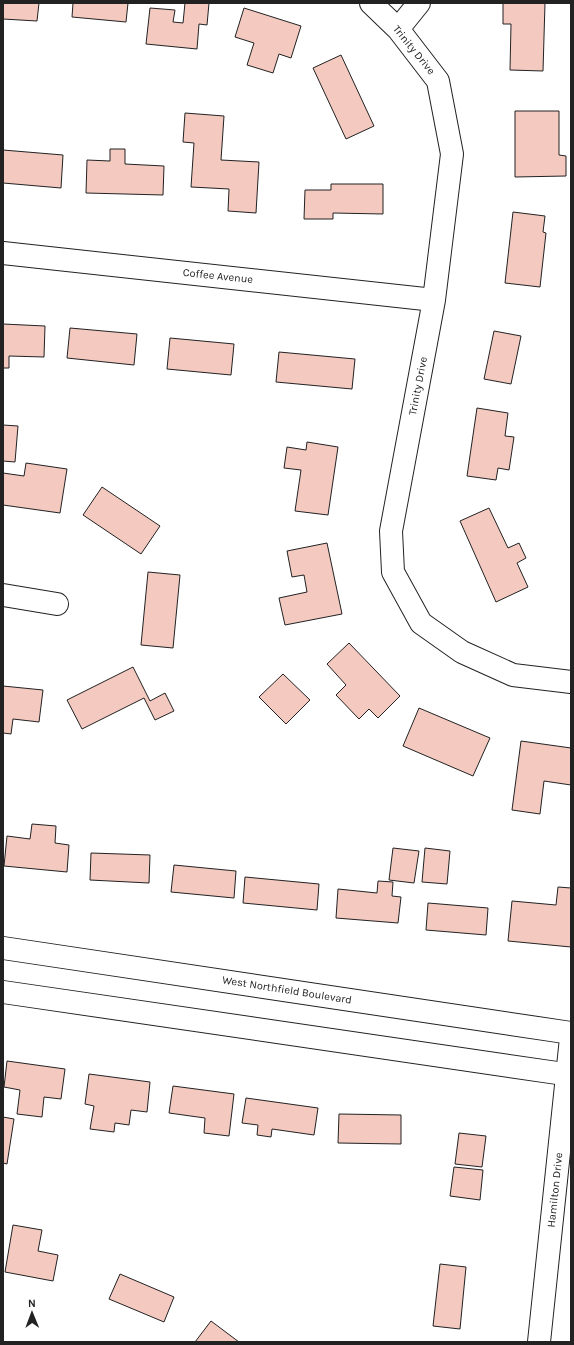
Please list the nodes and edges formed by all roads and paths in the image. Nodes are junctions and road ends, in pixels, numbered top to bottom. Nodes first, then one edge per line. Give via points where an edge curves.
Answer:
1 (371, 3) edge
2 (420, 3) edge
3 (398, 29) junction
4 (3, 252) edge
5 (434, 300) junction
6 (3, 595) edge
7 (57, 604) dead end
8 (571, 682) edge
9 (3, 948) edge
10 (3, 992) edge
11 (571, 1033) edge
12 (571, 1038) edge
13 (569, 1075) edge
14 (564, 1170) edge
15 (539, 1342) edge

1 - 3 street, Trinity Drive
2 - 3 street
3 - 5 street, Trinity Drive via 438,80 452,154
4 - 5 street, Coffee Avenue
5 - 8 street, Trinity Drive via 391,531 393,572 421,623 462,652 513,675
6 - 7 street
9 - 11 street, West Northfield Boulevard
10 - 13 street
12 - 13 street, Hamilton Drive
13 - 14 street, Hamilton Drive
14 - 15 street, Hamilton Drive

